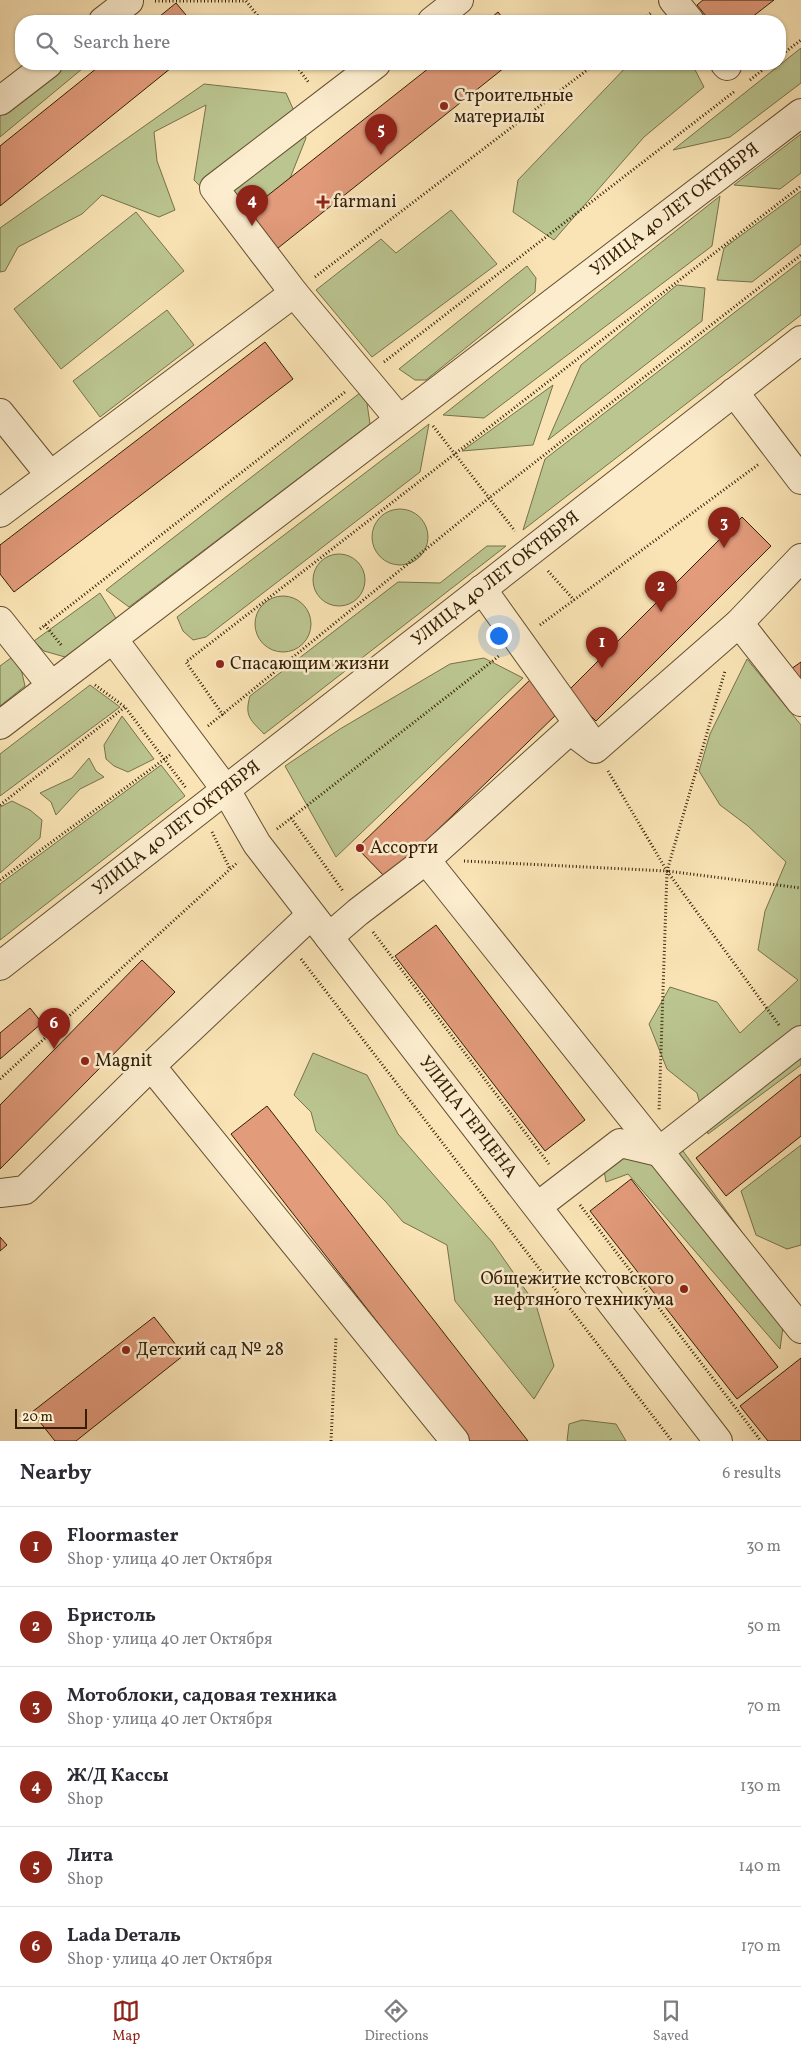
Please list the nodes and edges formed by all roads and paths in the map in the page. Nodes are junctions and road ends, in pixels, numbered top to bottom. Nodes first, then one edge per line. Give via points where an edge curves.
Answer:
1 (460, 0) edge
2 (673, 0) edge
3 (129, 1) edge
4 (246, 1) edge
5 (111, 15) edge
6 (257, 15) edge
7 (440, 15) edge
8 (685, 15) edge
9 (801, 40) edge
10 (786, 51) edge
11 (40, 70) edge
12 (368, 70) edge
13 (587, 70) edge
14 (0, 101) edge
15 (801, 113) edge
16 (801, 186) edge
17 (801, 255) edge
18 (294, 292) junction
19 (801, 340) edge
20 (734, 392) junction
21 (408, 412) junction
22 (0, 414) edge
23 (778, 450) junction
24 (455, 454) junction
25 (50, 475) junction
26 (801, 480) edge
27 (489, 498) junction
28 (0, 514) edge
29 (530, 551) junction
30 (801, 558) edge
31 (482, 589) junction
32 (574, 600) junction
33 (0, 621) edge
34 (739, 623) junction
35 (113, 640) junction
36 (519, 641) junction
37 (728, 661) dead end
38 (51, 685) junction
39 (96, 687) dead end
40 (801, 702) edge
41 (125, 707) junction
42 (223, 714) junction
43 (0, 725) edge
44 (189, 741) junction
45 (596, 749) junction
46 (164, 759) junction
47 (226, 790) junction
48 (0, 805) edge
49 (201, 809) junction
50 (291, 818) junction
51 (257, 844) junction
52 (426, 860) junction
53 (230, 869) junction
54 (667, 871) junction
55 (0, 880) edge
56 (801, 888) edge
57 (358, 912) junction
58 (311, 915) junction
59 (329, 937) junction
60 (285, 939) junction
61 (0, 966) edge
62 (797, 1042) edge
63 (151, 1066) junction
64 (0, 1079) edge
65 (659, 1112) dead end
66 (658, 1152) junction
67 (566, 1185) junction
68 (0, 1193) edge
69 (538, 1206) junction
70 (796, 1312) edge
71 (336, 1335) dead end
72 (331, 1441) edge
73 (455, 1441) edge
74 (672, 1441) edge
75 (718, 1441) edge
76 (761, 1441) edge

1 - 7 street
2 - 8 street
3 - 4 path
3 - 5 street
4 - 6 path
9 - 10 path
11 - 14 street
12 - 18 street via 214,188
13 - 18 path
15 - 21 street, УЛИЦА 40 ЛЕТ ОКТЯБРЯ
16 - 24 path
17 - 27 path
18 - 21 street
18 - 25 street
19 - 20 street, УЛИЦА 40 ЛЕТ ОКТЯБРЯ
20 - 23 street
20 - 29 street, УЛИЦА 40 ЛЕТ ОКТЯБРЯ
21 - 24 path
21 - 35 street, УЛИЦА 40 ЛЕТ ОКТЯБРЯ
22 - 25 street
23 - 26 street
23 - 32 path
24 - 27 path
24 - 42 path via 186,662
25 - 28 street
27 - 29 path
27 - 42 path
29 - 31 street, УЛИЦА 40 ЛЕТ ОКТЯБРЯ
29 - 32 path
30 - 34 street
31 - 36 street
31 - 47 street, УЛИЦА 40 ЛЕТ ОКТЯБРЯ
32 - 36 path
33 - 38 street
34 - 40 street
34 - 45 street
35 - 38 street, УЛИЦА 40 ЛЕТ ОКТЯБРЯ
35 - 44 street, УЛИЦА ГЕРЦЕНА
36 - 45 street
36 - 50 path
37 - 54 path
38 - 43 street, УЛИЦА 40 ЛЕТ ОКТЯБРЯ
39 - 41 path
41 - 46 path
41 - 48 path
42 - 44 path
44 - 46 path
44 - 47 street, УЛИЦА ГЕРЦЕНА
45 - 52 street via 570,730
45 - 54 path
46 - 49 path
46 - 55 path
47 - 49 street, УЛИЦА 40 ЛЕТ ОКТЯБРЯ
47 - 51 street, УЛИЦА ГЕРЦЕНА
49 - 53 path
49 - 61 street, УЛИЦА 40 ЛЕТ ОКТЯБРЯ
50 - 51 path
50 - 57 path
51 - 53 path
51 - 58 street, УЛИЦА ГЕРЦЕНА
52 - 54 path
52 - 57 street
52 - 66 street
53 - 64 path
54 - 56 path
54 - 62 path
54 - 65 path
57 - 59 street
57 - 67 path
58 - 59 street, УЛИЦА ГЕРЦЕНА
58 - 60 street
59 - 69 street, УЛИЦА ГЕРЦЕНА
60 - 63 street
60 - 74 path
62 - 66 street
63 - 68 street via 25,1190
63 - 73 street
66 - 67 street via 620,1143
66 - 70 street
67 - 69 street
67 - 76 path
69 - 75 street, УЛИЦА ГЕРЦЕНА
71 - 72 path

